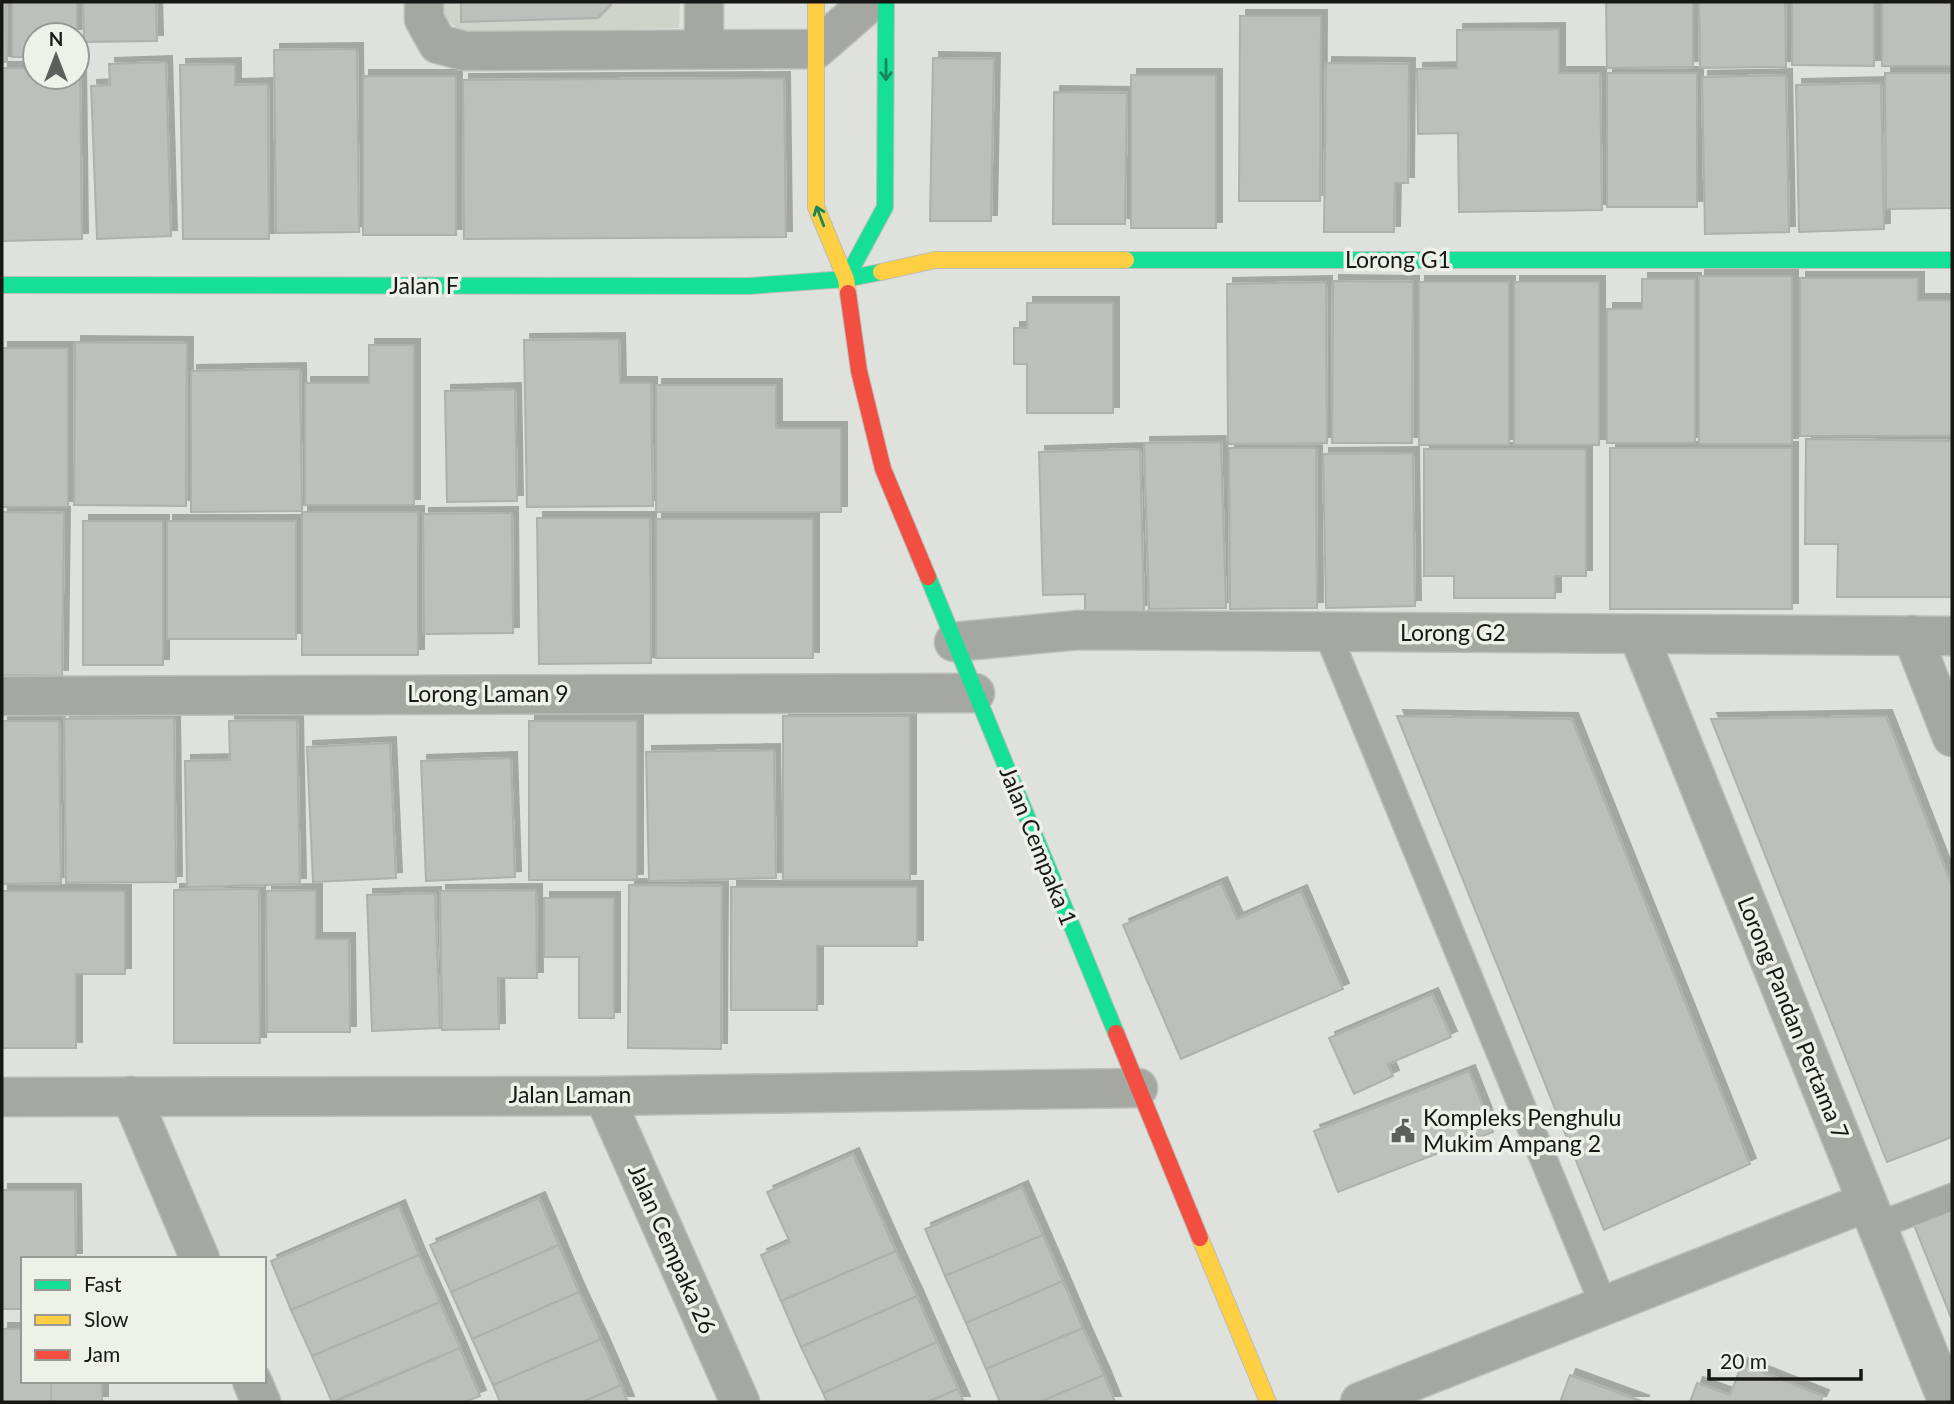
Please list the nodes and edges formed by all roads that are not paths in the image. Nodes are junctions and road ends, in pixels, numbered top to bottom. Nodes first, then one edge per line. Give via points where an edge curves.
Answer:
1 (704, 2) edge
2 (816, 2) edge
3 (870, 2) edge
4 (886, 2) edge
5 (424, 10) edge
6 (704, 48) junction
7 (816, 49) junction
8 (1952, 260) edge
9 (846, 279) junction
10 (2, 285) edge
11 (1326, 632) junction
12 (1638, 634) junction
13 (1912, 635) junction
14 (1952, 636) edge
15 (954, 642) junction
16 (975, 693) junction
17 (2, 696) edge
18 (1952, 737) edge
19 (1139, 1088) junction
20 (131, 1096) junction
21 (604, 1096) junction
22 (2, 1097) edge
23 (1952, 1197) edge
24 (1872, 1214) junction
25 (199, 1257) edge
26 (1604, 1306) junction
27 (253, 1383) edge
28 (261, 1402) edge
29 (740, 1402) edge
30 (1268, 1402) edge
31 (1360, 1402) edge
32 (1948, 1402) edge

1 - 6 street
2 - 7 street, Jalan Cempaka 1
3 - 7 street
4 -> 9 street via 885,207
5 - 6 street via 438,44 465,51
6 - 7 street
9 -> 7 street, Jalan Cempaka 1 via 816,207
8 - 9 street, Lorong G1 via 935,260
9 - 10 street, Jalan F via 749,286
9 - 15 street, Jalan Cempaka 1 via 859,371 883,470
11 - 12 street, Lorong G2
11 - 15 street, Lorong G2 via 1078,630
11 - 26 lane
12 - 13 street, Lorong G2
12 - 24 street, Lorong Pandan Pertama 7
13 - 14 street, Lorong G2
13 - 18 street
15 - 16 street, Jalan Cempaka 1
16 - 17 street, Lorong Laman 9
16 - 19 street, Jalan Cempaka 1
19 - 21 street, Jalan Laman
19 - 30 street, Jalan Cempaka 1
20 - 21 street, Jalan Laman
20 - 22 street, Jalan Laman
20 - 25 street
21 - 29 street, Jalan Cempaka 26
23 - 24 lane
24 - 26 street
24 - 32 street, Lorong Pandan Pertama 7
26 - 31 street
27 - 28 street

